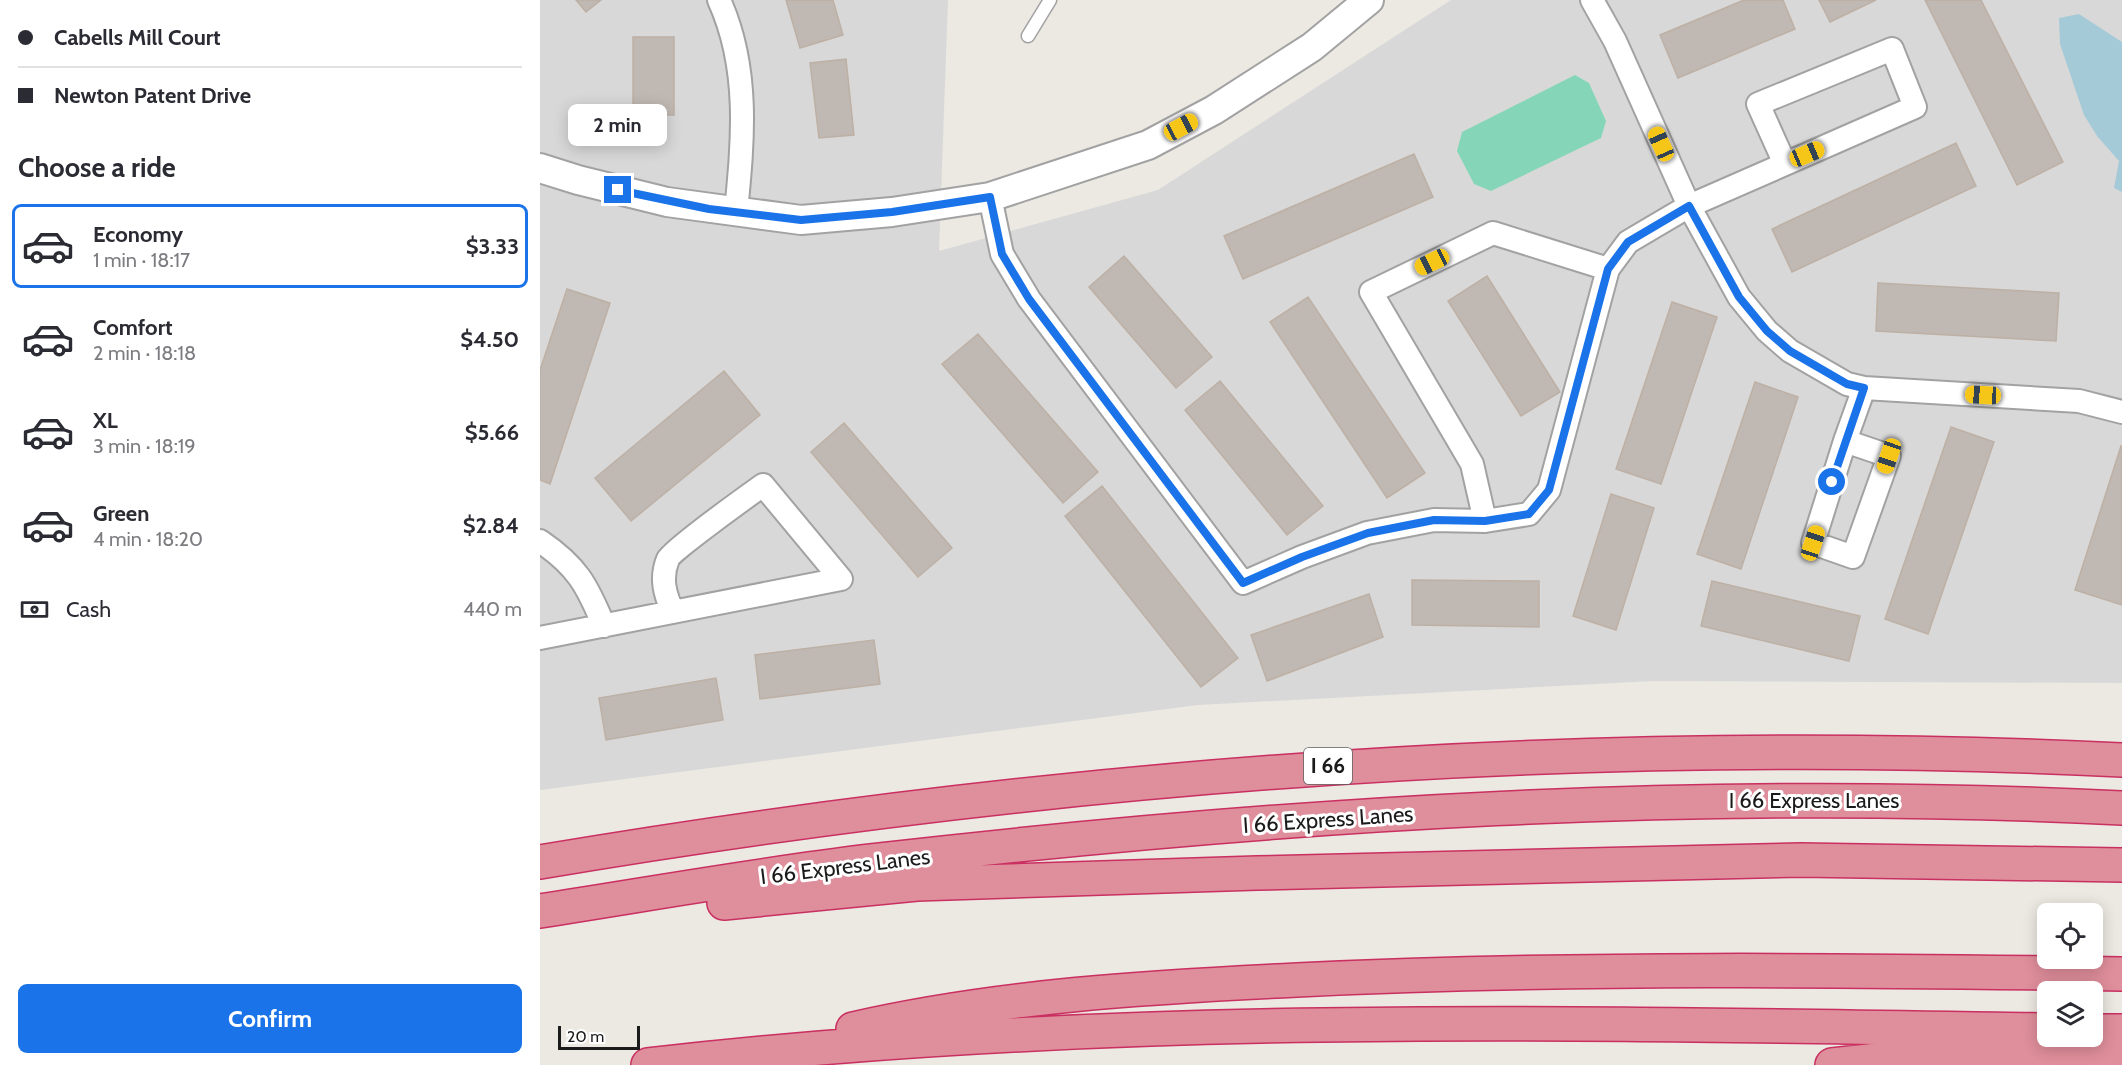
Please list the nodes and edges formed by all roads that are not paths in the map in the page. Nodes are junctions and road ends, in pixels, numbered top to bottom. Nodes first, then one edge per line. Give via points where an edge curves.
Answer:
1 (719, 0) edge
2 (1050, 0) edge
3 (1367, 0) edge
4 (1592, 0) edge
5 (1028, 36) dead end
6 (1785, 164) junction
7 (540, 168) edge
8 (990, 197) junction
9 (1689, 206) junction
10 (736, 212) junction
11 (1608, 269) junction
12 (1864, 388) junction
13 (2122, 412) edge
14 (1845, 441) junction
15 (1485, 521) junction
16 (540, 541) edge
17 (672, 612) junction
18 (604, 626) junction
19 (540, 638) edge
20 (2122, 753) edge
21 (2023, 755) junction
22 (2122, 760) edge
23 (2122, 808) edge
24 (540, 862) edge
25 (2122, 865) edge
26 (609, 900) junction
27 (540, 911) edge
28 (2122, 974) edge
29 (2037, 1030) edge
30 (2103, 1031) edge
31 (2122, 1031) edge
32 (743, 1054) junction
33 (2122, 1055) edge
34 (648, 1065) edge
35 (1832, 1065) edge

1 - 10 street via 735,45 742,83 743,139
2 - 5 lane
3 - 8 street via 1312,47 1214,110 1148,145
4 - 9 street via 1615,41
6 - 6 street via 1915,107 1893,49 1758,104
6 - 9 street
7 - 10 street via 667,202
8 - 10 street via 892,212 801,220
8 - 15 street via 1002,254 1029,299 1243,583 1368,533 1434,520
9 - 11 street via 1628,242
9 - 12 street via 1739,297 1767,331 1790,351 1847,384
11 - 15 street via 1549,490 1529,514
11 - 15 street via 1494,233 1371,292 1472,464
12 - 13 street via 2079,401
12 - 14 street
14 - 14 street via 1813,543 1853,556 1889,456
16 - 18 street via 556,551 586,583
17 - 17 street via 695,608 842,579 763,485 669,557 663,578
17 - 18 street
18 - 19 street
20 - 21 highway
21 - 22 highway, I 66
21 - 24 highway, I 66 via 1647,752 1309,768 907,808
23 - 26 highway, I 66 Express Lanes via 1885,799 1704,801 1429,812 1156,832 868,861
25 - 26 highway via 1812,860 1614,863 917,884 717,904
26 - 27 highway, I 66 Express Lanes
28 - 32 highway via 1608,970 1211,982 909,1017
29 - 32 highway via 1465,1023 1218,1026
30 - 31 highway
32 - 34 highway
33 - 35 highway via 1941,1053

